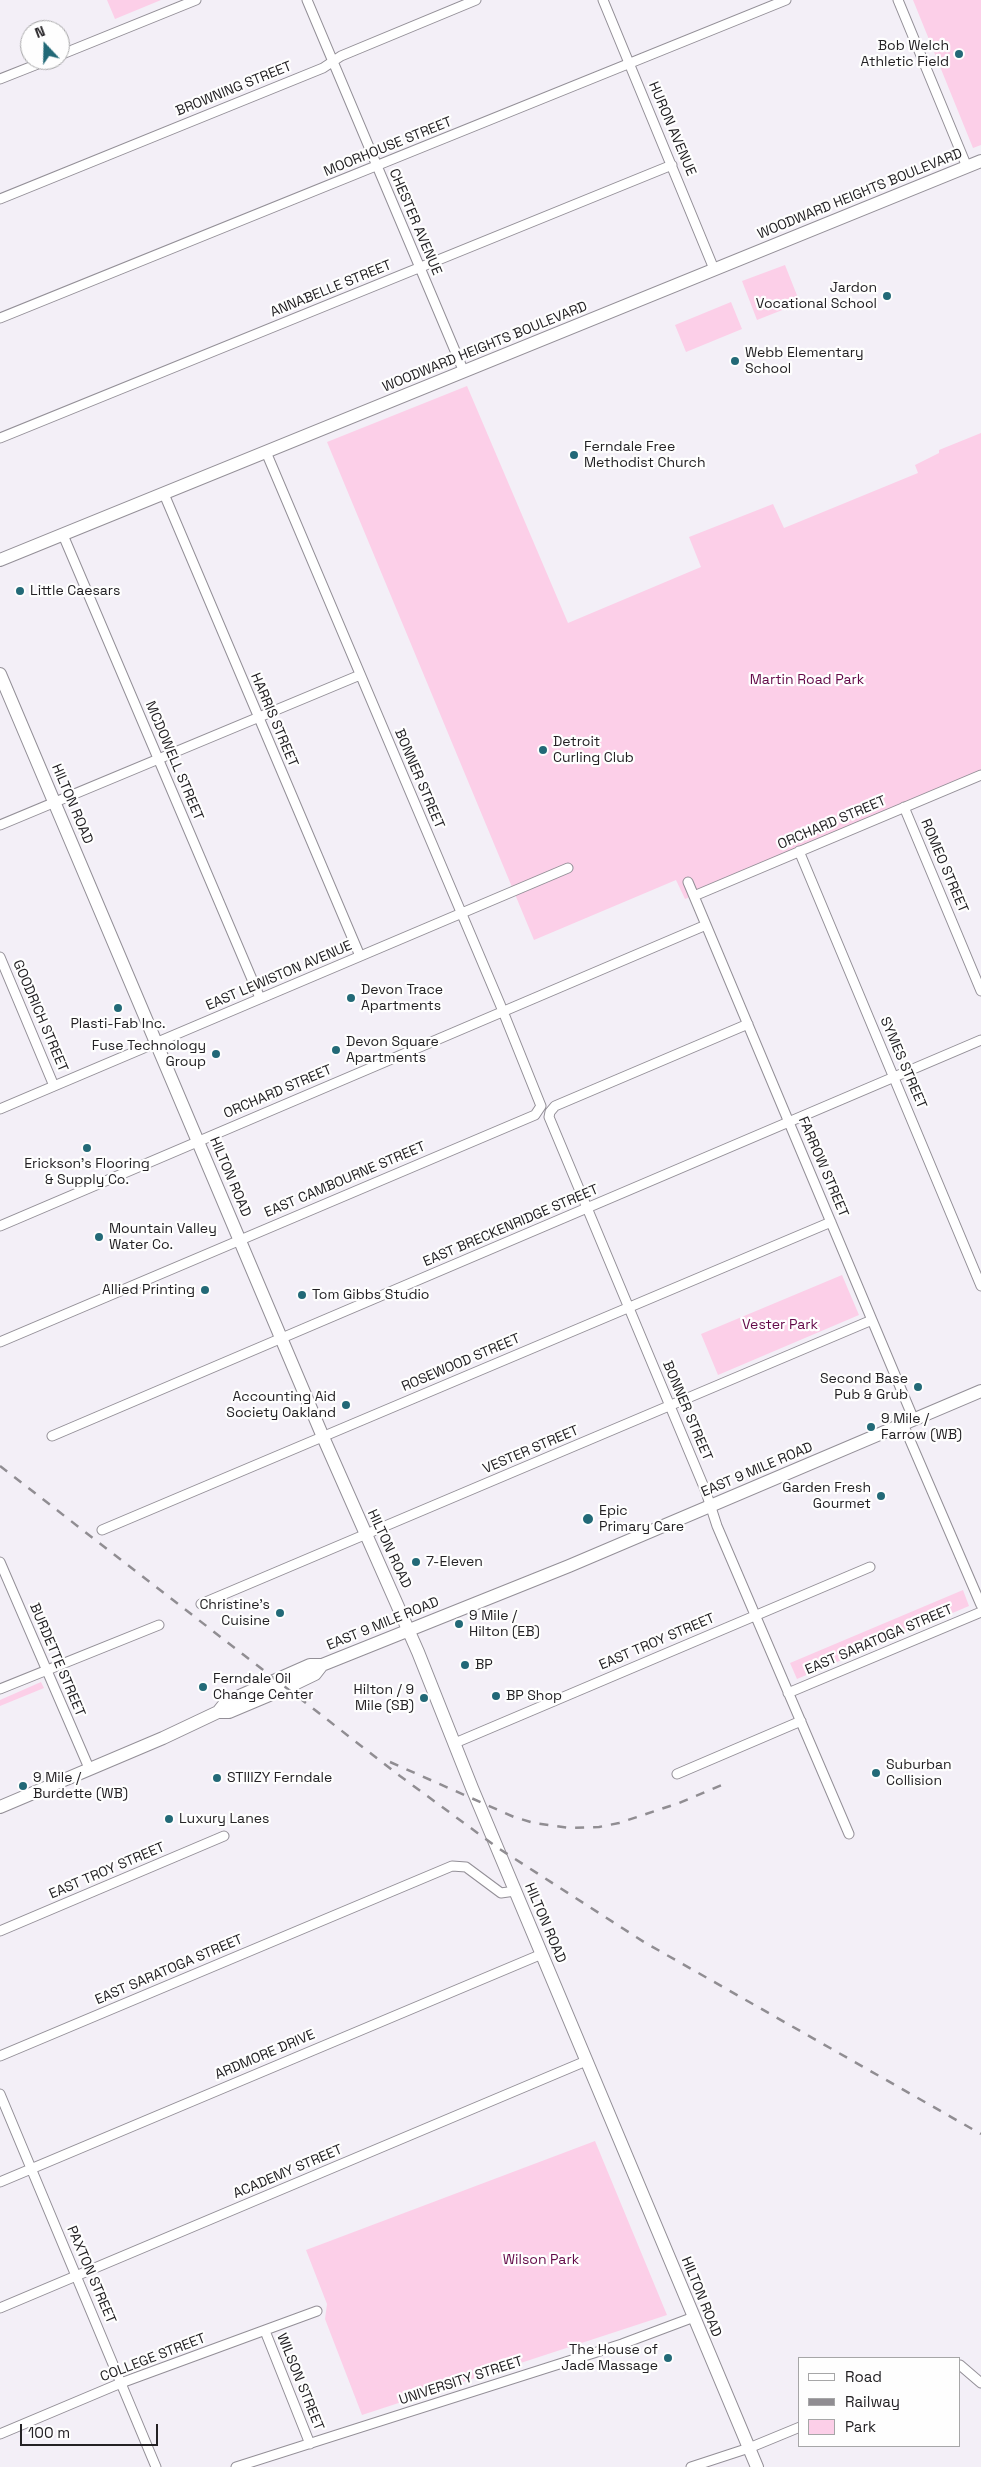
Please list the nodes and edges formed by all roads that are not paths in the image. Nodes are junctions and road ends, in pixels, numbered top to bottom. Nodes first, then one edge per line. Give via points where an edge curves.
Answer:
1 (196, 0) edge
2 (307, 0) edge
3 (476, 0) edge
4 (603, 0) edge
5 (786, 0) edge
6 (898, 0) edge
7 (70, 51) edge
8 (333, 62) junction
9 (629, 64) junction
10 (23, 70) edge
11 (0, 79) edge
12 (981, 161) edge
13 (377, 166) junction
14 (672, 166) junction
15 (967, 167) junction
16 (0, 199) edge
17 (420, 268) junction
18 (714, 269) junction
19 (0, 318) edge
20 (464, 372) junction
21 (0, 438) edge
22 (266, 452) junction
23 (164, 494) junction
24 (63, 535) junction
25 (0, 560) edge
26 (0, 674) edge
27 (360, 674) junction
28 (258, 718) junction
29 (158, 760) junction
30 (981, 776) edge
31 (55, 803) junction
32 (904, 808) junction
33 (0, 826) edge
34 (799, 852) junction
35 (568, 868) dead end
36 (688, 882) dead end
37 (694, 896) junction
38 (461, 913) junction
39 (706, 925) junction
40 (360, 956) junction
41 (0, 957) edge
42 (981, 991) edge
43 (260, 998) junction
44 (503, 1012) junction
45 (748, 1024) junction
46 (981, 1040) edge
47 (156, 1043) junction
48 (894, 1078) junction
49 (54, 1086) junction
50 (0, 1108) edge
51 (535, 1115) joint
52 (789, 1122) junction
53 (198, 1141) junction
54 (586, 1209) junction
55 (830, 1222) junction
56 (0, 1226) edge
57 (240, 1240) junction
58 (981, 1286) edge
59 (628, 1308) junction
60 (872, 1320) junction
61 (282, 1338) junction
62 (0, 1342) edge
63 (981, 1391) edge
64 (670, 1406) junction
65 (908, 1422) junction
66 (52, 1436) dead end
67 (323, 1437) junction
68 (710, 1506) junction
69 (102, 1530) dead end
70 (365, 1535) junction
71 (0, 1562) edge
72 (870, 1567) dead end
73 (2, 1572) edge
74 (201, 1604) dead end
75 (981, 1605) edge
76 (981, 1612) edge
77 (755, 1615) junction
78 (159, 1625) dead end
79 (409, 1631) junction
80 (46, 1670) junction
81 (0, 1689) edge
82 (788, 1693) junction
83 (801, 1722) junction
84 (455, 1743) junction
85 (89, 1768) junction
86 (677, 1774) dead end
87 (0, 1807) edge
88 (849, 1834) dead end
89 (224, 1836) dead end
90 (515, 1891) junction
91 (0, 1931) edge
92 (542, 1954) junction
93 (0, 2056) edge
94 (586, 2061) junction
95 (0, 2094) edge
96 (31, 2169) junction
97 (0, 2182) edge
98 (76, 2276) junction
99 (0, 2308) edge
100 (317, 2311) dead end
101 (694, 2318) junction
102 (265, 2331) junction
103 (961, 2366) edge
104 (121, 2383) junction
105 (981, 2383) edge
106 (798, 2428) edge
107 (0, 2434) edge
108 (310, 2444) junction
109 (749, 2448) junction
110 (156, 2467) edge
111 (236, 2467) edge
112 (691, 2467) edge
113 (757, 2467) edge

1 - 7 street
2 - 8 street, CHESTER AVENUE
3 - 8 street, BROWNING STREET
4 - 9 street, HURON AVENUE
5 - 9 street, MOORHOUSE STREET
6 - 15 street
8 - 13 street, CHESTER AVENUE
8 - 16 street, BROWNING STREET
9 - 13 street, MOORHOUSE STREET
9 - 14 street, HURON AVENUE
10 - 11 street
12 - 15 street, WOODWARD HEIGHTS BOULEVARD
13 - 17 street, CHESTER AVENUE
13 - 19 street, MOORHOUSE STREET
14 - 17 street, ANNABELLE STREET
14 - 18 street, HURON AVENUE
15 - 18 street, WOODWARD HEIGHTS BOULEVARD
17 - 20 street, CHESTER AVENUE
17 - 21 street, ANNABELLE STREET
18 - 20 street, WOODWARD HEIGHTS BOULEVARD
20 - 22 street, WOODWARD HEIGHTS BOULEVARD
22 - 23 street, WOODWARD HEIGHTS BOULEVARD
22 - 27 street, BONNER STREET
23 - 24 street, WOODWARD HEIGHTS BOULEVARD
23 - 28 street, HARRIS STREET
24 - 25 street, WOODWARD HEIGHTS BOULEVARD
24 - 29 street, MCDOWELL STREET
26 - 31 street, HILTON ROAD
27 - 28 street
27 - 38 street, BONNER STREET
28 - 29 street
28 - 40 street, HARRIS STREET
29 - 31 street
29 - 43 street, MCDOWELL STREET
30 - 32 street, ORCHARD STREET
31 - 33 street
31 - 47 street, HILTON ROAD
32 - 34 street, ORCHARD STREET
32 - 42 street, ROMEO STREET
34 - 37 street, ORCHARD STREET
34 - 48 street, SYMES STREET
35 - 38 street, EAST LEWISTON AVENUE
36 - 37 street, FARROW STREET
37 - 39 street, FARROW STREET
38 - 40 street, EAST LEWISTON AVENUE
38 - 44 street, BONNER STREET
39 - 44 street, ORCHARD STREET
39 - 45 street, FARROW STREET
40 - 43 street, EAST LEWISTON AVENUE
41 - 49 street, GOODRICH STREET
43 - 47 street, EAST LEWISTON AVENUE
44 - 51 street, BONNER STREET via 541,1103
44 - 53 street, ORCHARD STREET
45 - 52 street, FARROW STREET
45 - 54 street, BONNER STREET via 552,1108 550,1121
46 - 48 street, EAST BRECKENRIDGE STREET
47 - 49 street, EAST LEWISTON AVENUE
47 - 53 street, HILTON ROAD
48 - 52 street, EAST BRECKENRIDGE STREET
48 - 58 street, SYMES STREET
49 - 50 street, EAST LEWISTON AVENUE
51 - 57 street, EAST CAMBOURNE STREET
52 - 54 street, EAST BRECKENRIDGE STREET
52 - 55 street, FARROW STREET
53 - 56 street, ORCHARD STREET
53 - 57 street, HILTON ROAD
54 - 59 street, BONNER STREET
54 - 61 street, EAST BRECKENRIDGE STREET
55 - 59 street, ROSEWOOD STREET
55 - 60 street, FARROW STREET
57 - 61 street, HILTON ROAD
57 - 62 street, EAST CAMBOURNE STREET
59 - 64 street, BONNER STREET
59 - 67 street, ROSEWOOD STREET
60 - 64 street, VESTER STREET
60 - 65 street, FARROW STREET
61 - 66 street, EAST BRECKENRIDGE STREET
61 - 67 street, HILTON ROAD
63 - 65 street, EAST 9 MILE ROAD
64 - 68 street, BONNER STREET
64 - 70 street, VESTER STREET
65 - 68 street, EAST 9 MILE ROAD
65 - 75 street, FARROW STREET
67 - 69 street, ROSEWOOD STREET
67 - 70 street, HILTON ROAD
68 - 77 street, BONNER STREET
68 - 79 street, EAST 9 MILE ROAD
70 - 74 street, VESTER STREET
70 - 79 street, HILTON ROAD
71 - 73 street, BURDETTE STREET
72 - 77 street, EAST TROY STREET
73 - 80 street, BURDETTE STREET
76 - 82 street, EAST SARATOGA STREET
77 - 82 street, BONNER STREET
77 - 84 street, EAST TROY STREET
78 - 80 street
79 - 84 street, HILTON ROAD
79 - 85 street, EAST 9 MILE ROAD via 322,1665 310,1666 226,1702 218,1712 163,1738
80 - 81 street
80 - 85 street, BURDETTE STREET
82 - 83 street, BONNER STREET
83 - 86 street
83 - 88 street, BONNER STREET
84 - 90 street, HILTON ROAD
85 - 87 street, EAST 9 MILE ROAD
89 - 91 street, EAST TROY STREET
90 - 92 street, HILTON ROAD
90 - 93 street, EAST SARATOGA STREET via 501,1893 466,1867 456,1865
92 - 94 street, HILTON ROAD
92 - 96 street, ARDMORE DRIVE
94 - 98 street, ACADEMY STREET
94 - 101 street, HILTON ROAD
95 - 96 street, PAXTON STREET
96 - 97 street, ARDMORE DRIVE
96 - 98 street, PAXTON STREET
98 - 99 street, ACADEMY STREET
98 - 104 street, PAXTON STREET
100 - 102 street, COLLEGE STREET
101 - 108 street, UNIVERSITY STREET
101 - 109 street, HILTON ROAD
102 - 104 street, COLLEGE STREET
102 - 108 street, WILSON STREET
103 - 105 street
104 - 107 street, COLLEGE STREET
104 - 110 street, PAXTON STREET
106 - 109 street
108 - 111 street, UNIVERSITY STREET
109 - 112 street
109 - 113 street, HILTON ROAD

